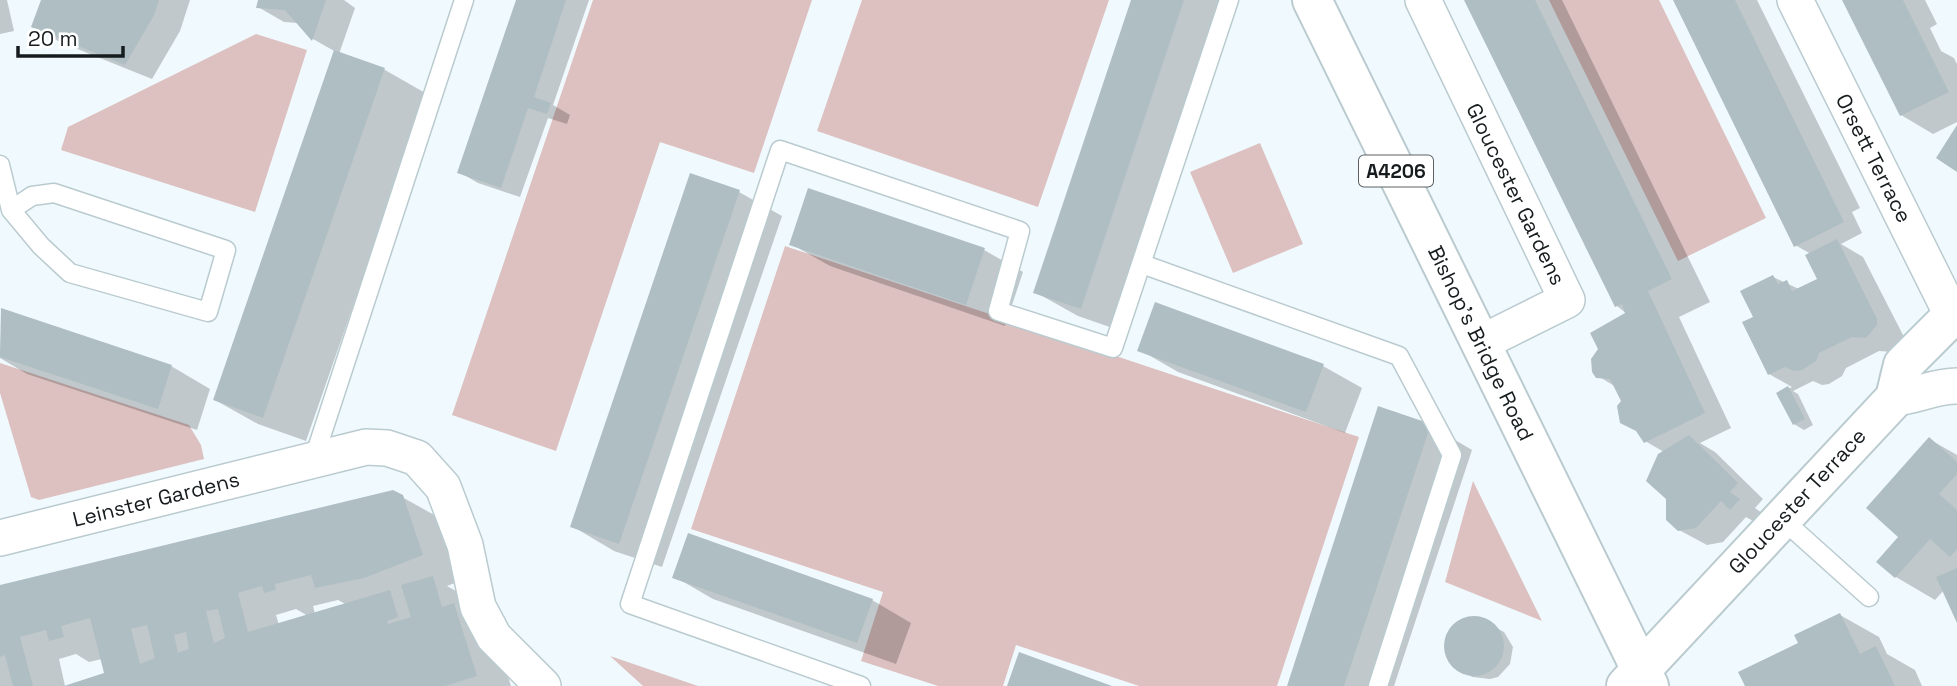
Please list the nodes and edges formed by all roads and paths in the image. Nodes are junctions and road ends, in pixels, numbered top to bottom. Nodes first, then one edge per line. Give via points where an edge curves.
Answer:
1 (464, 0) edge
2 (1229, 0) edge
3 (1423, 0) edge
4 (1795, 0) edge
5 (1323, 3) edge
6 (0, 165) edge
7 (12, 210) junction
8 (1142, 264) junction
9 (1955, 313) edge
10 (1480, 343) junction
11 (1957, 386) edge
12 (1895, 398) junction
13 (313, 461) junction
14 (1781, 518) junction
15 (2, 532) edge
16 (1869, 597) dead end
17 (524, 679) edge
18 (1639, 681) edge
19 (861, 686) edge
20 (1377, 686) edge

1 - 13 lane
2 - 8 lane
3 - 10 street, Gloucester Gardens via 1567,300
4 - 9 street, Orsett Terrace
5 - 10 main road, Bishop's Bridge Road / A4206
6 - 7 lane
7 - 7 lane via 32,196 54,193 226,250 208,312 70,273
8 - 19 lane via 1113,348 998,311 1020,231 780,150 629,604
8 - 20 lane via 1399,356 1452,455
9 - 12 main road, Gloucester Terrace via 1903,365
10 - 18 main road, Bishop's Bridge Road / A4206
11 - 12 street
12 - 14 main road, Gloucester Terrace
13 - 15 street, Leinster Gardens
13 - 17 street, Leinster Gardens via 366,447 417,458 443,487 465,545 478,607
14 - 16 lane
14 - 18 main road, Gloucester Terrace

